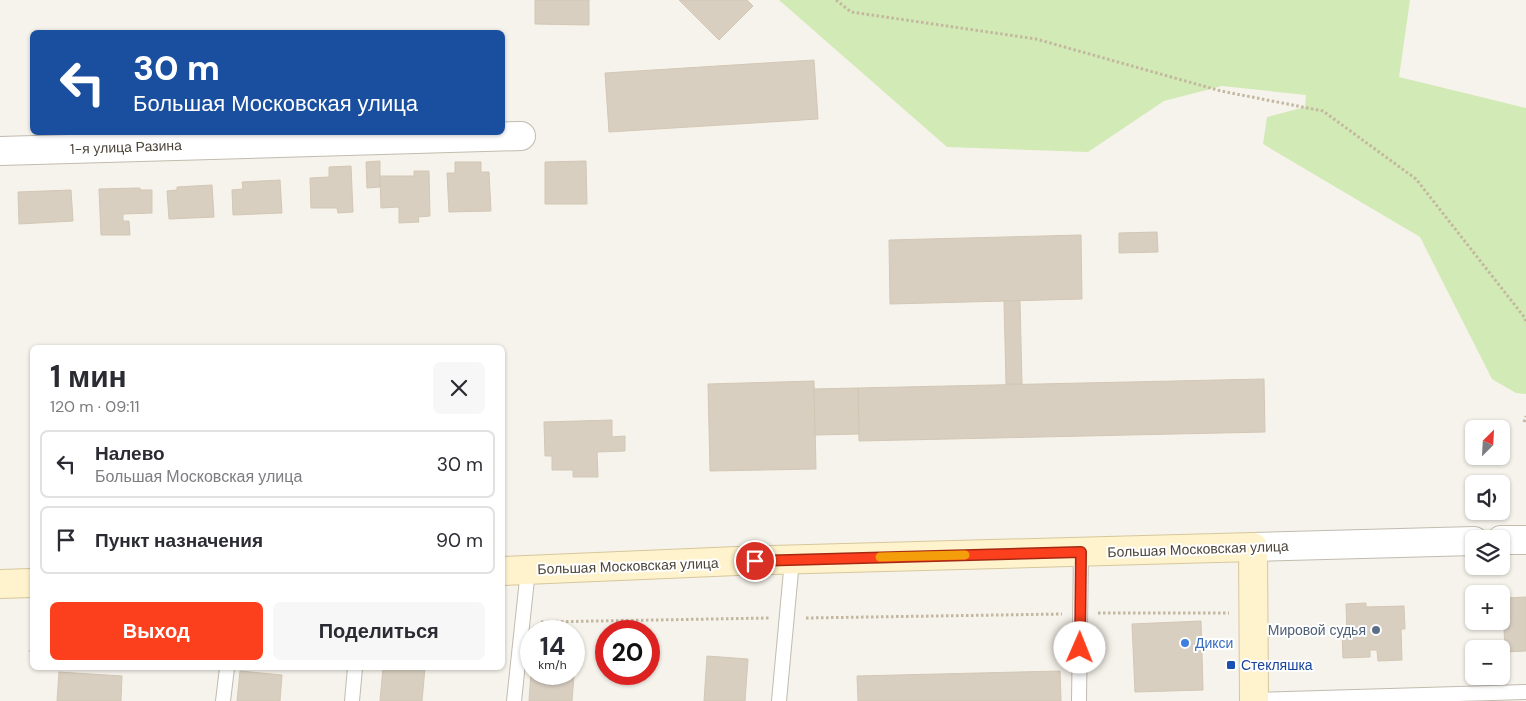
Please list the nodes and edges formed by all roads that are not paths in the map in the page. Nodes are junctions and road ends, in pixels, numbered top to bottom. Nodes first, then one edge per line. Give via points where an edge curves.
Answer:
1 (521, 136) dead end
2 (0, 151) edge
3 (1510, 540) edge
4 (1526, 540) edge
5 (1465, 541) edge
6 (1254, 547) junction
7 (1081, 552) junction
8 (792, 560) junction
9 (515, 571) edge
10 (30, 583) edge
11 (0, 584) edge
12 (227, 670) edge
13 (355, 670) edge
14 (1526, 692) edge
15 (1254, 700) edge
16 (223, 701) edge
17 (352, 701) edge
18 (514, 701) edge
19 (779, 701) edge
20 (1079, 701) edge

1 - 2 street, 1-я улица Разина
3 - 4 street
5 - 6 street, Большая Московская улица
6 - 7 street, Большая Московская улица
6 - 15 street
7 - 8 street, Большая Московская улица
7 - 20 lane
8 - 9 street, Большая Московская улица
8 - 19 lane
9 - 18 lane via 523,622
10 - 11 street
12 - 16 lane
13 - 17 lane
14 - 15 lane

